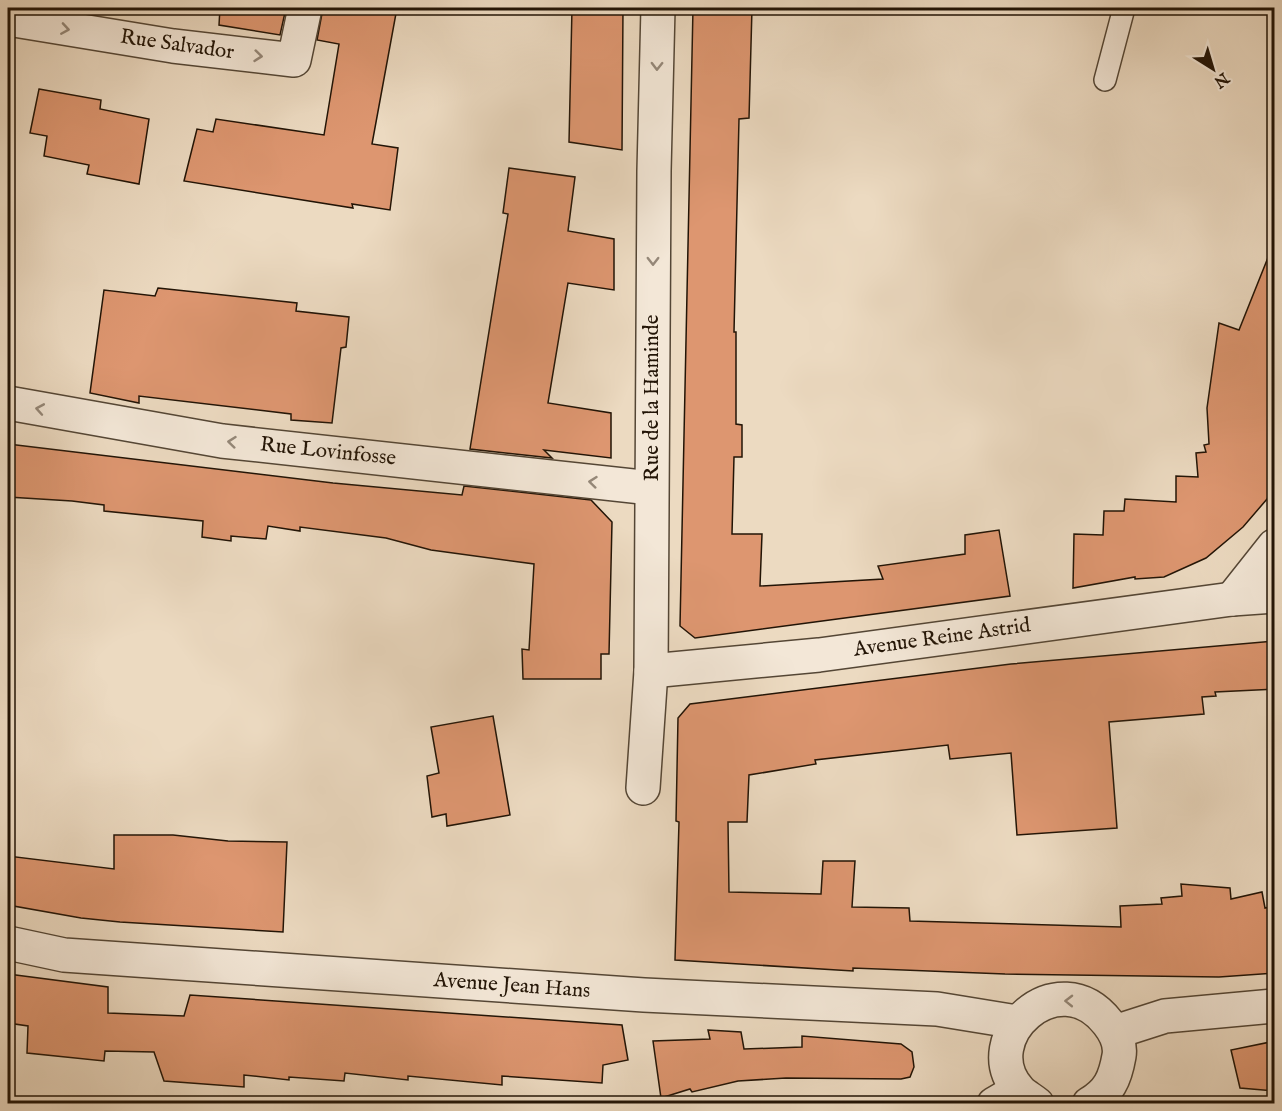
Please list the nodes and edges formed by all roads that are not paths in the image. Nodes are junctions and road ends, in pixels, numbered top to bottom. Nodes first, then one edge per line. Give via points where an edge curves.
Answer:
1 (305, 8) edge
2 (658, 8) edge
3 (1124, 8) edge
4 (8, 19) edge
5 (1105, 80) dead end
6 (8, 403) edge
7 (651, 488) junction
8 (1275, 546) edge
9 (1275, 596) edge
10 (1232, 599) junction
11 (651, 671) junction
12 (643, 788) dead end
13 (8, 943) edge
14 (1275, 1005) edge
15 (1017, 1022) junction
16 (1115, 1032) junction
17 (1016, 1099) edge
18 (1107, 1101) edge

4 -> 1 street, Rue Salvador via 172,46 294,60
2 -> 7 street, Rue de la Haminde
3 - 5 lane
7 -> 6 street, Rue Lovinfosse via 222,441
7 - 11 street, Rue de la Haminde
8 - 10 street
9 - 10 street, Avenue Reine Astrid
10 - 11 street, Avenue Reine Astrid via 819,655
11 - 12 street, Rue de la Haminde
13 - 15 street, Avenue Jean Hans via 64,954 136,960 644,995 937,1009
14 - 16 street via 1165,1016
16 -> 15 street via 1099,1011 1076,1000 1041,1002
15 - 17 street via 1007,1044
16 - 18 street via 1120,1051

